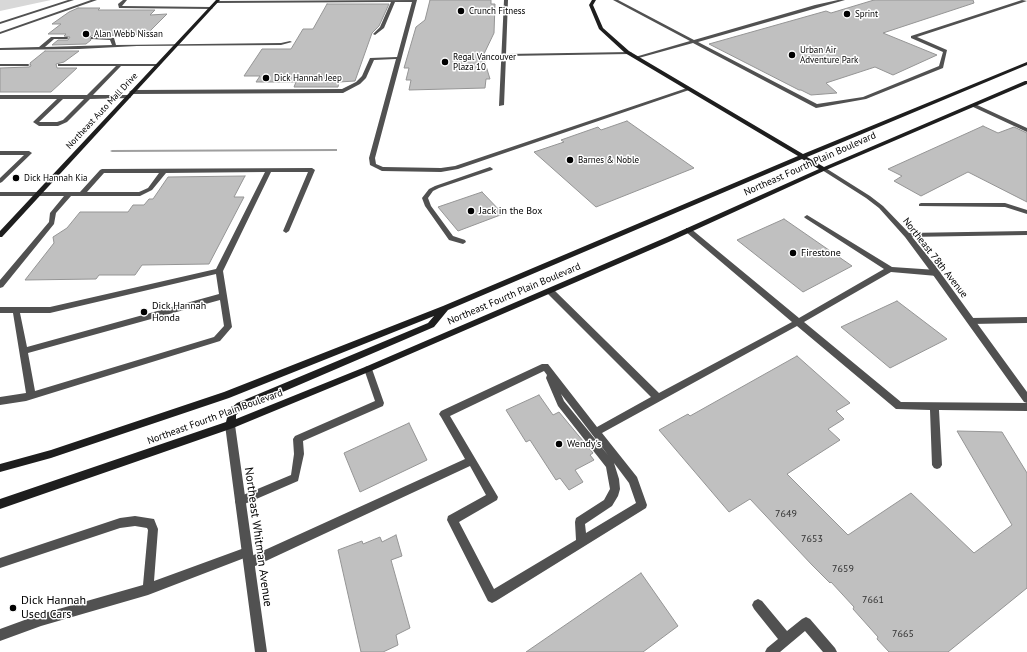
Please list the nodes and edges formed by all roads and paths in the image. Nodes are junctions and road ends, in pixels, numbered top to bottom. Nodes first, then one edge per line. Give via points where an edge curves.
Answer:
1 (72, 0) edge
2 (95, 0) edge
3 (125, 0) edge
4 (506, 0) edge
5 (594, 0) edge
6 (615, 0) edge
7 (843, 0) edge
8 (1026, 0) edge
9 (217, 1) edge
10 (394, 1) junction
11 (415, 1) edge
12 (178, 4) dead end
13 (174, 8) junction
14 (211, 8) junction
15 (0, 23) edge
16 (0, 33) edge
17 (375, 34) dead end
18 (67, 38) dead end
19 (93, 38) dead end
20 (290, 42) dead end
21 (692, 42) junction
22 (114, 45) junction
23 (177, 45) junction
24 (40, 48) junction
25 (0, 49) edge
26 (630, 53) junction
27 (504, 55) junction
28 (400, 58) junction
29 (637, 58) junction
30 (1027, 64) edge
31 (0, 65) edge
32 (28, 65) dead end
33 (60, 65) dead end
34 (120, 65) junction
35 (158, 65) junction
36 (1027, 83) edge
37 (689, 89) junction
38 (130, 95) junction
39 (0, 97) edge
40 (62, 97) junction
41 (89, 97) junction
42 (501, 105) dead end
43 (973, 105) junction
44 (1027, 130) edge
45 (0, 153) edge
46 (801, 157) junction
47 (490, 169) dead end
48 (269, 170) junction
49 (824, 170) junction
50 (164, 171) junction
51 (0, 181) edge
52 (0, 194) edge
53 (38, 194) junction
54 (69, 194) junction
55 (82, 194) junction
56 (921, 205) dead end
57 (1027, 212) edge
58 (807, 217) dead end
59 (688, 230) junction
60 (286, 231) dead end
61 (1027, 233) edge
62 (0, 235) edge
63 (907, 235) junction
64 (463, 242) dead end
65 (890, 269) junction
66 (219, 271) junction
67 (937, 274) junction
68 (0, 286) edge
69 (550, 291) junction
70 (223, 296) junction
71 (446, 308) junction
72 (0, 310) edge
73 (16, 310) junction
74 (1027, 320) edge
75 (970, 321) junction
76 (798, 322) junction
77 (23, 351) junction
78 (545, 366) junction
79 (368, 369) junction
80 (31, 395) junction
81 (658, 398) junction
82 (1027, 399) edge
83 (0, 401) edge
84 (934, 406) junction
85 (1027, 407) edge
86 (230, 425) junction
87 (596, 432) junction
88 (471, 461) junction
89 (937, 465) dead end
90 (0, 468) edge
91 (240, 502) junction
92 (0, 504) edge
93 (581, 542) junction
94 (248, 557) junction
95 (0, 563) edge
96 (148, 589) junction
97 (758, 605) dead end
98 (0, 635) edge
99 (786, 639) junction
100 (261, 652) edge
101 (770, 652) edge
102 (831, 652) edge

1 - 15 street
2 - 16 street
3 - 13 street via 120,7
4 - 27 street
5 - 26 main road, Northeast 78th Avenue via 591,5 601,29
6 - 21 street
7 - 21 street
8 - 21 street via 913,37 945,51 942,67 864,98 816,106
9 - 10 street
9 - 14 main road, Northeast Auto Mall Drive
10 - 11 street
10 - 17 street via 382,28
11 - 28 street
12 - 13 street
13 - 14 street
14 - 23 main road, Northeast Auto Mall Drive
18 - 24 street via 54,38
19 - 22 street via 112,39
20 - 23 street
21 - 29 street
22 - 23 street
22 - 24 street via 100,48
23 - 35 main road, Northeast Auto Mall Drive
24 - 25 street
26 - 27 street
26 - 29 main road, Northeast 78th Avenue
27 - 42 street
28 - 37 street via 372,158 373,165 382,169 456,168
28 - 38 street via 372,59 361,80 343,91
29 - 37 main road, Northeast 78th Avenue
30 - 46 main road, Northeast Fourth Plain Boulevard
31 - 32 street
33 - 34 street
34 - 35 street
34 - 41 street
35 - 38 main road, Northeast Auto Mall Drive
36 - 43 main road, Northeast Fourth Plain Boulevard
37 - 46 main road, Northeast 78th Avenue
38 - 41 street
38 - 53 main road, Northeast Auto Mall Drive
39 - 40 street
40 - 41 street
40 - 41 street via 36,122 58,124 66,121
43 - 44 street
43 - 49 main road, Northeast Fourth Plain Boulevard
45 - 51 street via 29,153
46 - 49 main road, Northeast 78th Avenue
46 - 71 main road, Northeast Fourth Plain Boulevard
47 - 64 street via 437,187 425,198 452,238
48 - 50 street
48 - 60 street via 312,170
48 - 66 street
49 - 59 main road, Northeast Fourth Plain Boulevard
49 - 63 street, Northeast 78th Avenue via 881,207
50 - 55 street via 150,189 140,194
50 - 55 street via 102,171
52 - 53 street
53 - 54 street
53 - 62 main road, Northeast Auto Mall Drive
54 - 55 street
54 - 68 street via 53,213 52,222
56 - 57 street via 1005,205
58 - 65 street
59 - 69 main road, Northeast Fourth Plain Boulevard
59 - 76 street
61 - 63 street
63 - 67 street, Northeast 78th Avenue
65 - 67 street
65 - 76 street
66 - 70 street
66 - 73 street via 50,310
67 - 75 street, Northeast 78th Avenue
69 - 79 main road, Northeast Fourth Plain Boulevard
69 - 81 street
70 - 77 street
70 - 80 street via 228,327 217,339
71 - 86 main road via 430,325 240,406 232,413
71 - 90 main road, Northeast Fourth Plain Boulevard via 226,395 51,454
72 - 73 street
73 - 77 street
74 - 75 street
75 - 82 street, Northeast 78th Avenue
76 - 81 street
76 - 84 street via 899,406
77 - 80 street
78 - 87 street
78 - 88 street via 444,414
78 - 93 street via 561,403 610,465 614,479 613,496 608,503 580,522
79 - 86 main road, Northeast Fourth Plain Boulevard
79 - 91 street via 380,403 298,440 295,478
80 - 83 street
81 - 87 street
84 - 85 street
84 - 89 street
86 - 91 street, Northeast Whitman Avenue
86 - 92 main road, Northeast Fourth Plain Boulevard
87 - 93 street via 633,480 642,505
88 - 93 street via 493,497 452,520 492,597
88 - 94 street
91 - 94 street, Northeast Whitman Avenue
94 - 96 street
94 - 100 street, Northeast Whitman Avenue
95 - 96 street via 120,523 150,523 153,541
96 - 98 street via 41,620
97 - 99 street
99 - 101 street
99 - 102 street via 806,623

